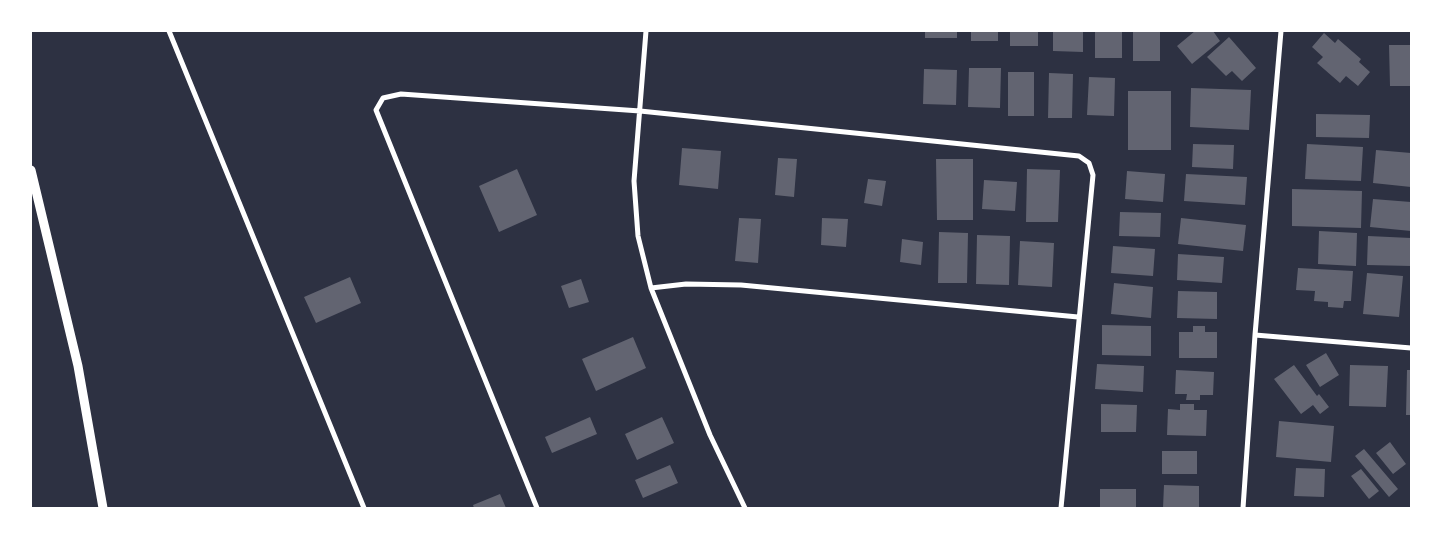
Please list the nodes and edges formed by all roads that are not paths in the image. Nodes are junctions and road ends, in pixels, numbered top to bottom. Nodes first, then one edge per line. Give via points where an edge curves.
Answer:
1 (169, 31) edge
2 (646, 31) edge
3 (1280, 31) edge
4 (640, 111) junction
5 (31, 170) edge
6 (651, 288) junction
7 (1078, 317) junction
8 (1255, 335) junction
9 (1411, 348) edge
10 (103, 508) edge
11 (364, 508) edge
12 (537, 508) edge
13 (745, 508) edge
14 (1061, 508) edge
15 (1243, 508) edge

1 - 11 street
2 - 4 street
3 - 8 street
4 - 6 street via 634,181 638,236
4 - 7 street via 1079,156 1089,163 1093,175
4 - 12 street via 401,94 383,98 376,110
5 - 10 street via 78,366
6 - 7 street via 686,284 741,285
6 - 13 street via 710,435
7 - 14 street
8 - 9 street
8 - 15 street

